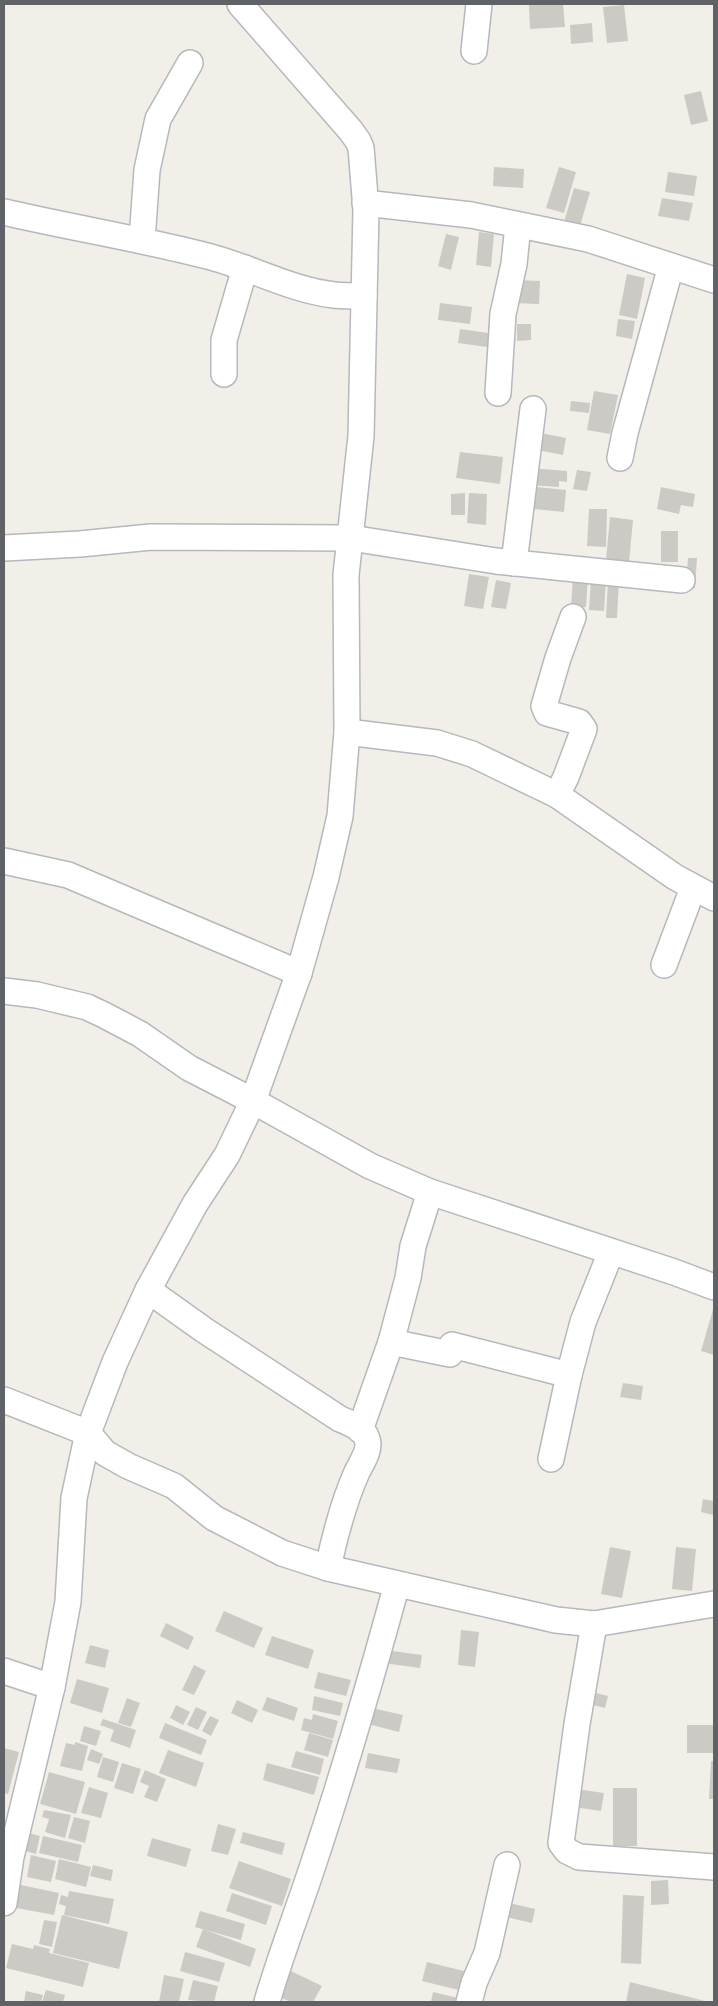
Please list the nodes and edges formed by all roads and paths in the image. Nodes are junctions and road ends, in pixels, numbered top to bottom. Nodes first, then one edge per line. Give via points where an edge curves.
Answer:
1 (240, 4) edge
2 (479, 4) edge
3 (474, 51) dead end
4 (190, 63) dead end
5 (366, 203) junction
6 (4, 212) edge
7 (518, 224) junction
8 (142, 240) junction
9 (671, 266) junction
10 (245, 268) junction
11 (714, 280) edge
12 (364, 296) junction
13 (224, 374) dead end
14 (498, 393) dead end
15 (533, 409) dead end
16 (620, 458) dead end
17 (351, 538) junction
18 (4, 548) edge
19 (514, 563) junction
20 (682, 580) dead end
21 (573, 617) dead end
22 (347, 732) junction
23 (557, 795) junction
24 (4, 861) edge
25 (704, 893) edge
26 (664, 965) dead end
27 (299, 973) junction
28 (4, 991) edge
29 (253, 1101) junction
30 (430, 1192) junction
31 (611, 1252) junction
32 (714, 1287) edge
33 (148, 1290) junction
34 (392, 1342) junction
35 (568, 1374) junction
36 (4, 1400) edge
37 (360, 1430) junction
38 (88, 1433) junction
39 (551, 1460) dead end
40 (328, 1568) junction
41 (397, 1584) junction
42 (714, 1604) edge
43 (594, 1624) junction
44 (4, 1671) edge
45 (52, 1686) junction
46 (507, 1865) dead end
47 (714, 1868) edge
48 (6, 1876) edge
49 (4, 1904) edge
50 (267, 2002) edge
51 (469, 2002) edge

1 - 5 street via 358,140
2 - 3 street
4 - 8 street via 158,119 147,170
5 - 7 street
5 - 12 street
6 - 8 street
7 - 9 street via 588,239
7 - 14 street via 514,264 503,314
8 - 10 street
9 - 11 street
9 - 16 street
10 - 12 street via 314,291
10 - 13 street via 224,340
12 - 17 street via 361,436
15 - 19 street
17 - 18 street via 151,537
17 - 19 street
17 - 22 street via 346,575
19 - 20 street
21 - 23 street via 544,706 547,713 579,722 584,729
22 - 23 street via 455,748
22 - 27 street via 340,816
23 - 25 street
24 - 27 street via 68,875
25 - 26 street
27 - 29 street
28 - 29 street via 37,995 87,1008 140,1034 189,1068
29 - 30 street via 370,1166
29 - 33 street via 227,1155 195,1204
30 - 31 street
30 - 34 street via 413,1246
31 - 32 street
31 - 35 street via 583,1322
33 - 37 street via 204,1330
33 - 38 street via 115,1362
34 - 35 street via 450,1354 452,1345
34 - 37 street
35 - 39 street
36 - 38 street
37 - 40 street via 369,1447 337,1525
38 - 40 street via 105,1453 174,1486 214,1518 282,1553
38 - 45 street via 74,1498 68,1602
40 - 41 street
41 - 43 street via 556,1620
41 - 50 street via 364,1705
42 - 43 street
43 - 47 street via 561,1844 579,1857
44 - 45 street
45 - 48 street
46 - 51 street via 487,1954
48 - 49 street

